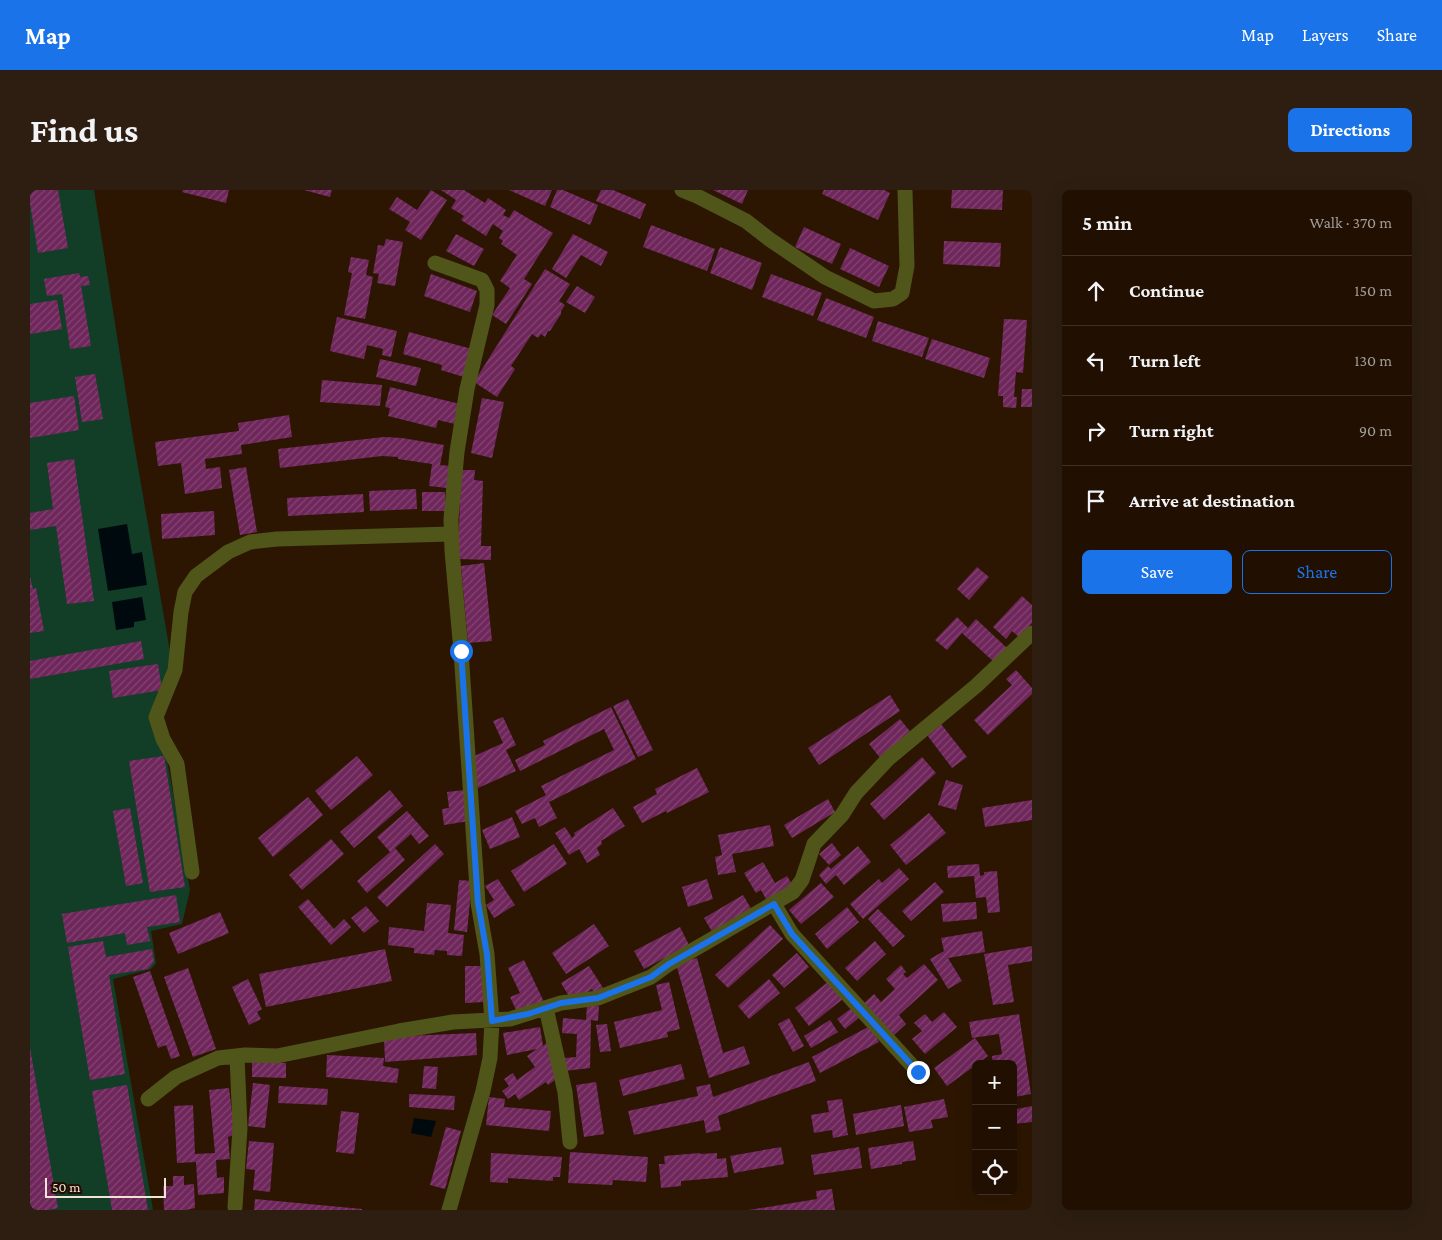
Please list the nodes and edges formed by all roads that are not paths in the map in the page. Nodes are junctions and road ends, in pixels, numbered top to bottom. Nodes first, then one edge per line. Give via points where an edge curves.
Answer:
1 (682, 190) edge
2 (905, 190) edge
3 (434, 263) dead end
4 (451, 534) junction
5 (1032, 633) edge
6 (192, 872) dead end
7 (774, 904) junction
8 (546, 1008) junction
9 (492, 1021) junction
10 (237, 1056) junction
11 (918, 1072) dead end
12 (148, 1099) dead end
13 (570, 1142) dead end
14 (235, 1207) dead end
15 (449, 1210) edge

1 - 2 street via 746,221 825,277 874,301 893,299 902,293 906,266
3 - 4 street via 482,280 487,290 487,305 467,389 457,452
4 - 6 street via 250,542 228,552 196,576 185,592 176,670 156,717 162,740 177,764
4 - 9 street via 478,903 487,954
5 - 7 street via 976,686 888,759 814,844 802,880 793,892
7 - 8 street via 651,977 598,998
7 - 11 street via 792,934
8 - 9 street
8 - 13 street via 566,1092
9 - 10 street via 453,1022 277,1056
9 - 15 street via 490,1058 483,1091
10 - 12 street via 218,1058 176,1076
10 - 14 street via 240,1128

